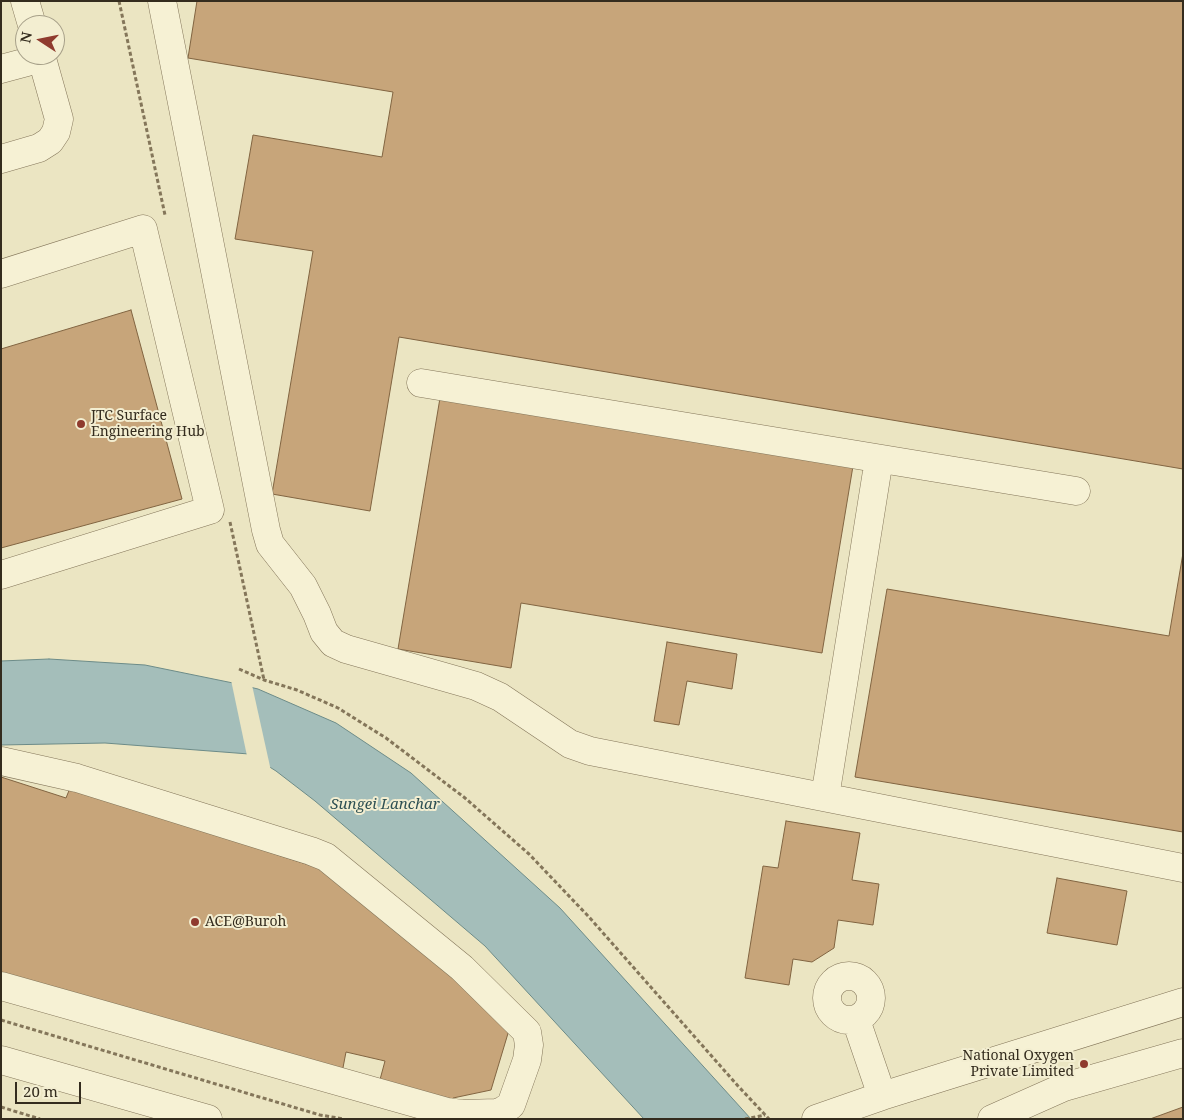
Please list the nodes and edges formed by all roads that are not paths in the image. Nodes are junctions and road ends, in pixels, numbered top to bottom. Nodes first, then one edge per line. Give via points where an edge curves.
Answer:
1 (25, 1) edge
2 (162, 1) edge
3 (29, 15) edge
4 (16, 65) edge
5 (43, 65) edge
6 (1, 70) edge
7 (1, 159) edge
8 (1, 274) edge
9 (421, 383) dead end
10 (879, 459) junction
11 (1076, 491) dead end
12 (1, 575) edge
13 (1, 761) edge
14 (825, 797) junction
15 (1183, 868) edge
16 (1, 986) edge
17 (1180, 1010) edge
18 (856, 1020) dead end
19 (1183, 1053) edge
20 (1, 1060) edge
21 (882, 1096) junction
22 (208, 1119) edge
23 (816, 1119) edge
24 (992, 1119) edge

1 - 3 street
2 - 14 street via 266,530 270,544 303,586 324,632 346,650 476,686 500,697 570,744 590,751
4 - 6 street
5 - 7 street via 59,119 56,132 50,142 39,148
8 - 12 street via 142,229 210,510
9 - 10 street
10 - 11 street
10 - 14 street
13 - 16 street via 77,778 326,857 462,968 527,1032 529,1045 511,1105 497,1112 462,1114
14 - 15 street
17 - 21 street
18 - 21 street
19 - 24 street via 1064,1087
20 - 22 street
21 - 23 street

